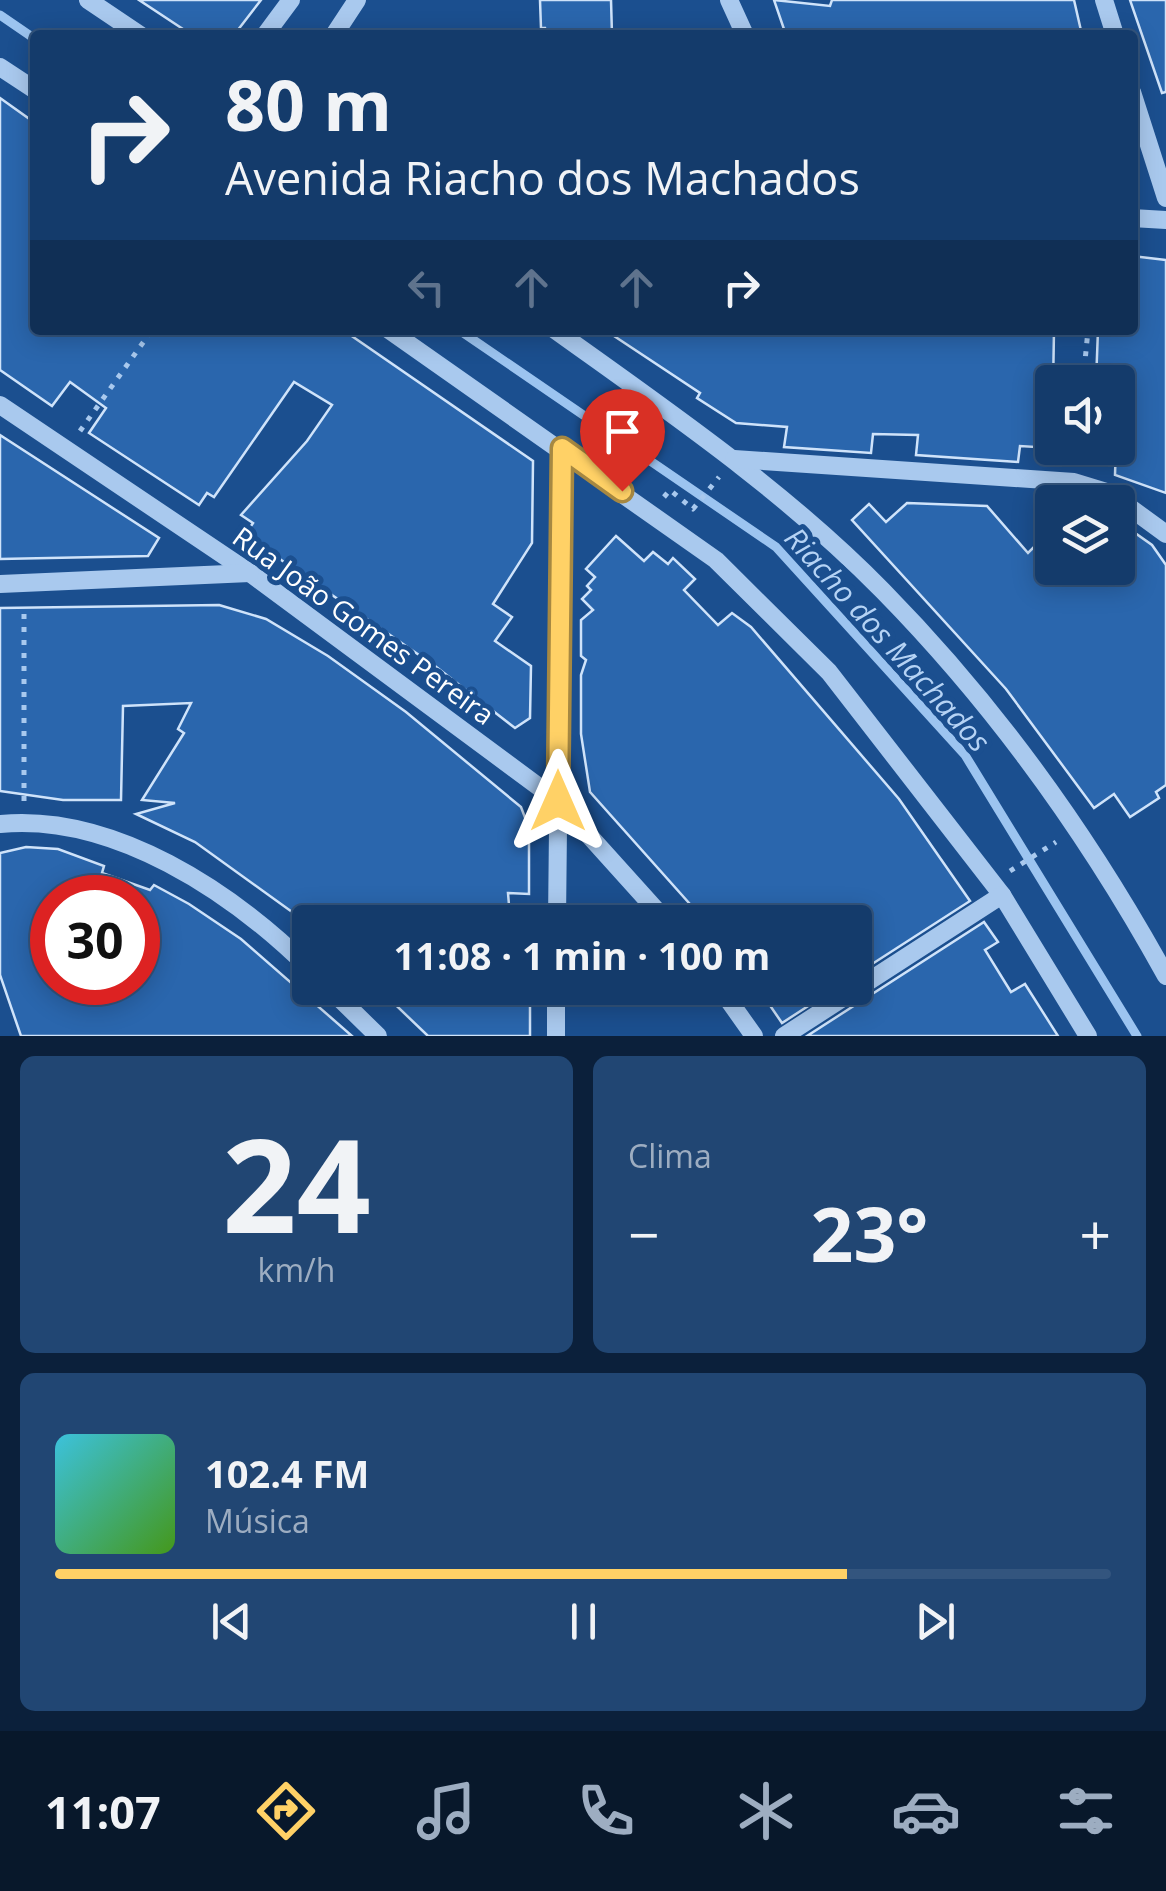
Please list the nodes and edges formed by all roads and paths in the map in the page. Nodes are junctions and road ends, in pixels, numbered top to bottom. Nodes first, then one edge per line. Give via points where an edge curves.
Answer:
1 (88, 0) edge
2 (291, 0) edge
3 (358, 0) edge
4 (729, 0) edge
5 (1104, 0) edge
6 (133, 30) edge
7 (269, 30) edge
8 (337, 30) edge
9 (744, 30) edge
10 (1113, 30) edge
11 (0, 67) edge
12 (30, 87) edge
13 (1138, 111) edge
14 (1166, 198) edge
15 (1138, 218) edge
16 (1166, 220) edge
17 (148, 335) edge
18 (396, 335) edge
19 (561, 335) edge
20 (1088, 335) edge
21 (1085, 365) edge
22 (0, 405) edge
23 (562, 448) junction
24 (66, 449) junction
25 (729, 465) junction
26 (693, 509) dead end
27 (1166, 534) edge
28 (250, 573) junction
29 (0, 584) edge
30 (24, 584) junction
31 (558, 801) junction
32 (24, 822) junction
33 (0, 824) edge
34 (1061, 838) dead end
35 (999, 860) dead end
36 (1002, 894) junction
37 (557, 905) edge
38 (652, 905) edge
39 (292, 952) edge
40 (1166, 976) edge
41 (346, 1005) edge
42 (556, 1005) edge
43 (732, 1005) edge
44 (378, 1036) edge
45 (556, 1036) edge
46 (754, 1036) edge
47 (784, 1036) edge
48 (1088, 1036) edge

1 - 6 street
2 - 7 street
3 - 8 street
4 - 9 street
5 - 10 street
11 - 12 street
13 - 14 street
15 - 16 street
17 - 24 path
18 - 23 street
19 - 25 street
20 - 21 path
22 - 24 street, Rua João Gomes Pereira
23 - 31 street
23 - 36 street via 716,560 829,672
24 - 28 street, Rua João Gomes Pereira
25 - 26 path
25 - 27 street via 1074,482 1110,493
25 - 40 street via 882,590 1018,748 1124,901
28 - 30 street
28 - 31 street, Rua João Gomes Pereira
29 - 30 street
30 - 32 path
31 - 37 street
31 - 38 street, Rua João Gomes Pereira
32 - 33 street
32 - 39 street via 109,838 186,873
34 - 35 path via 1007,873
36 - 47 street
36 - 48 street
41 - 44 street
42 - 45 street
43 - 46 street

